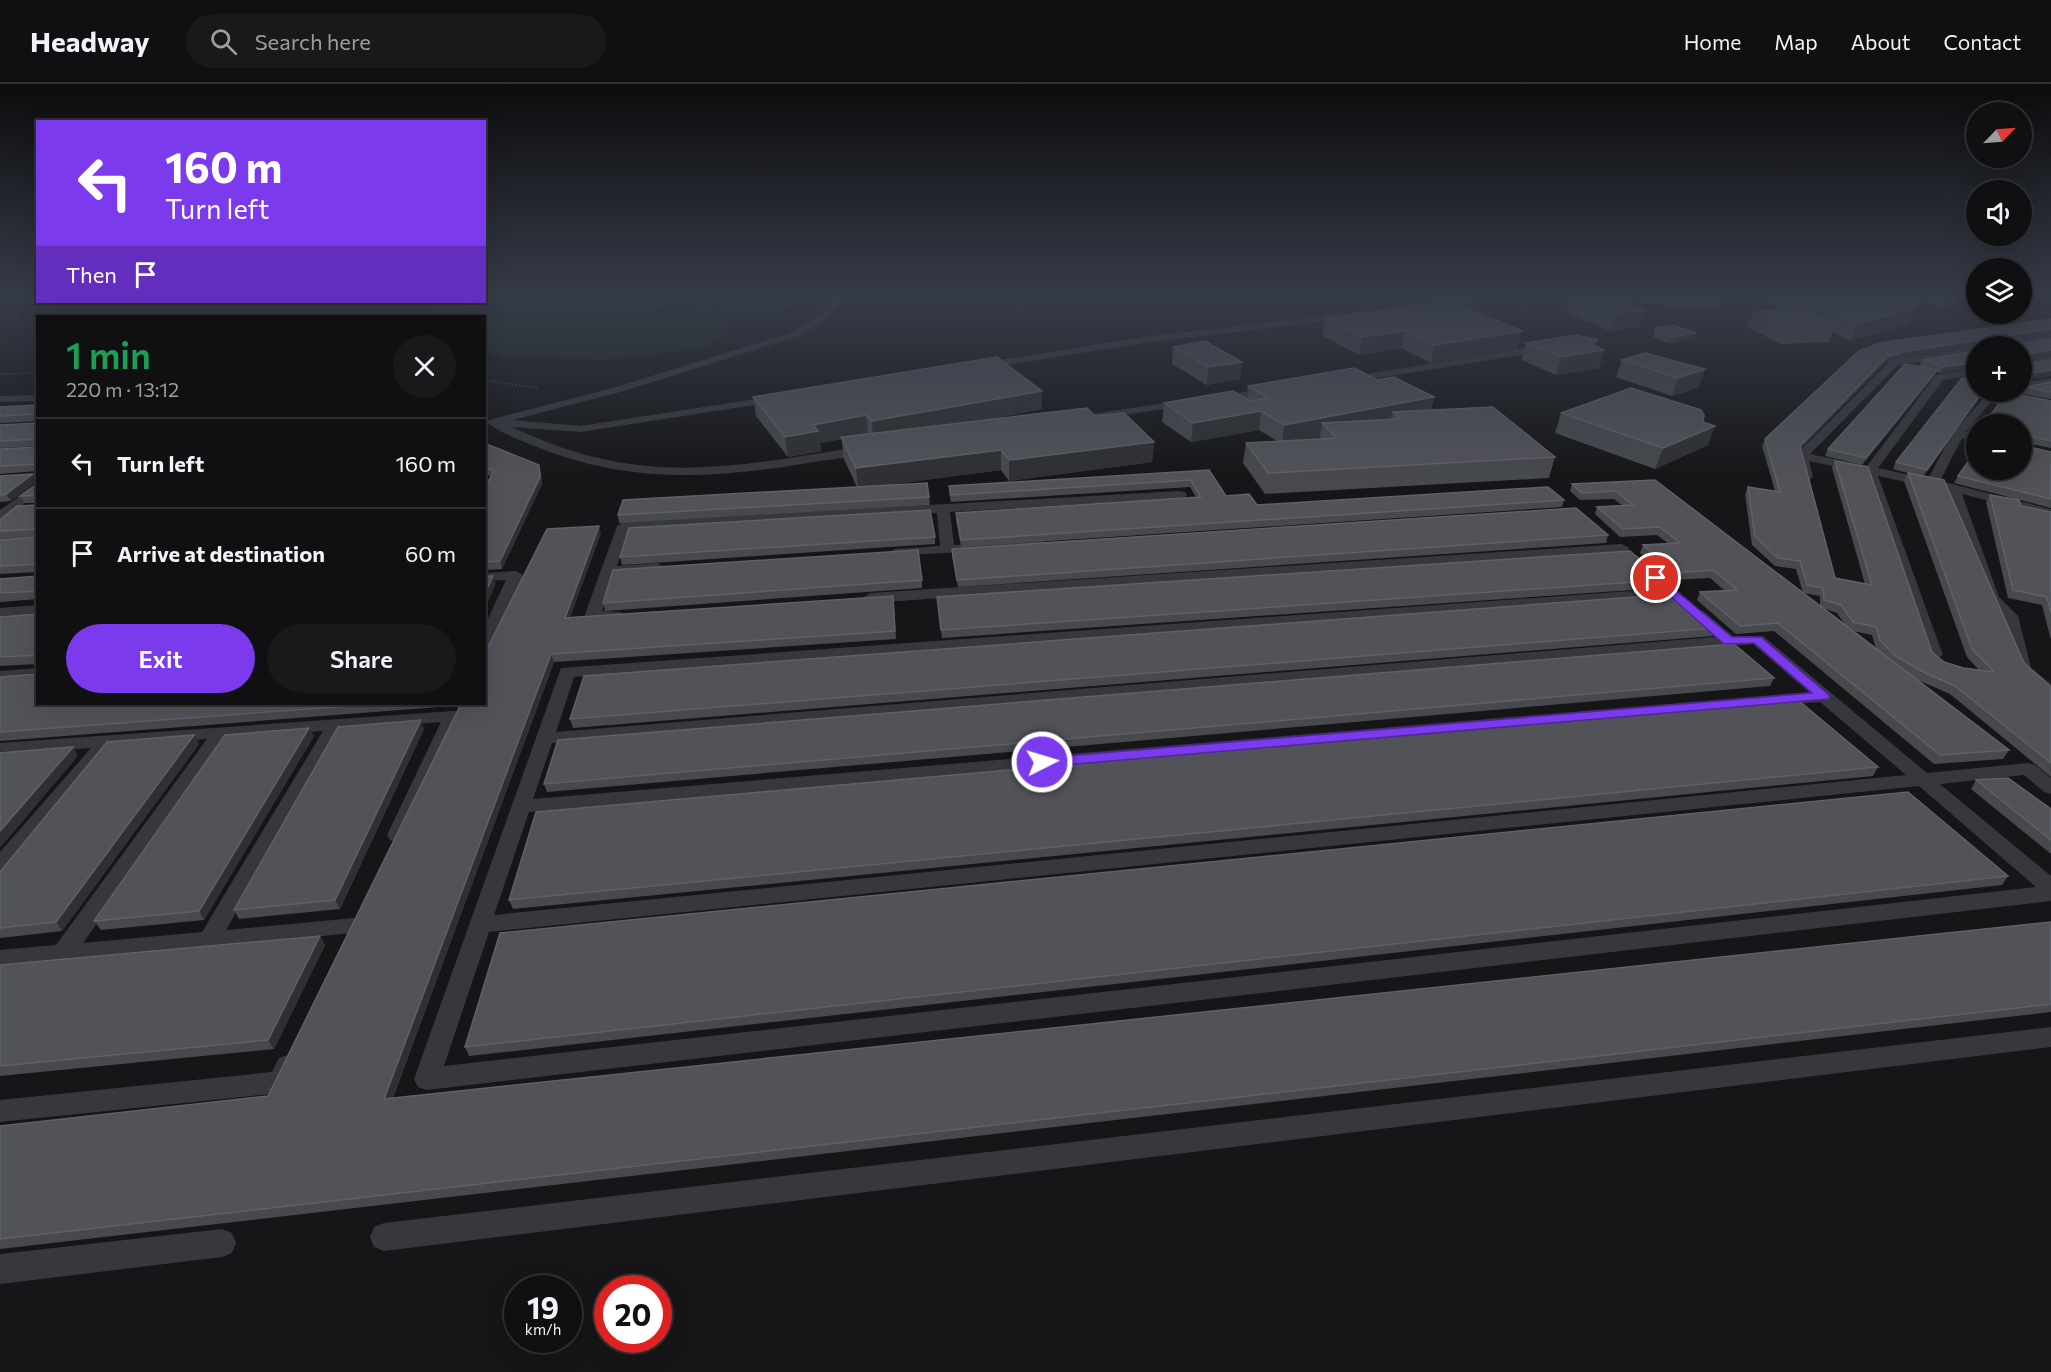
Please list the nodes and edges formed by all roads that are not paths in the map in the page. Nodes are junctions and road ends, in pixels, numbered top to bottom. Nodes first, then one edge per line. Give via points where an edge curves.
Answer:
1 (719, 358) edge
2 (1031, 358) edge
3 (1481, 358) edge
4 (1920, 358) edge
5 (2051, 358) edge
6 (2032, 361) edge
7 (1895, 362) junction
8 (970, 368) edge
9 (1918, 369) edge
10 (1966, 372) edge
11 (1934, 375) junction
12 (1337, 381) edge
13 (2051, 381) edge
14 (1966, 383) edge
15 (2032, 387) edge
16 (1280, 389) edge
17 (36, 398) edge
18 (785, 398) edge
19 (0, 399) edge
20 (2000, 402) edge
21 (489, 420) edge
22 (1063, 421) edge
23 (1958, 434) junction
24 (1966, 436) edge
25 (875, 449) edge
26 (1801, 456) junction
27 (1870, 470) junction
28 (1932, 484) junction
29 (36, 488) edge
30 (1953, 488) junction
31 (1810, 489) edge
32 (1180, 495) dead end
33 (36, 507) edge
34 (943, 508) junction
35 (3, 512) edge
36 (2051, 513) edge
37 (1604, 533) edge
38 (1054, 543) edge
39 (1622, 548) junction
40 (947, 549) junction
41 (877, 554) edge
42 (1639, 563) edge
43 (667, 567) edge
44 (608, 570) junction
45 (486, 577) edge
46 (1656, 578) edge
47 (1673, 593) junction
48 (856, 599) edge
49 (36, 610) edge
50 (0, 613) edge
51 (628, 614) edge
52 (1729, 641) junction
53 (486, 642) edge
54 (1935, 655) edge
55 (36, 673) edge
56 (0, 676) edge
57 (2051, 693) edge
58 (1824, 696) junction
59 (456, 710) edge
60 (336, 724) junction
61 (221, 733) junction
62 (544, 738) junction
63 (106, 741) junction
64 (0, 750) edge
65 (1923, 780) junction
66 (2051, 788) edge
67 (521, 806) junction
68 (388, 852) edge
69 (0, 867) edge
70 (2051, 891) edge
71 (364, 905) edge
72 (480, 925) junction
73 (354, 926) junction
74 (209, 939) junction
75 (344, 947) edge
76 (63, 953) junction
77 (0, 959) edge
78 (2051, 1037) edge
79 (295, 1051) edge
80 (0, 1111) edge
81 (384, 1237) dead end
82 (222, 1243) dead end
83 (0, 1269) edge

1 - 21 lane via 620,389
2 - 8 lane
3 - 12 lane
4 - 7 lane
5 - 6 lane
7 - 9 lane
7 - 26 lane
10 - 11 lane
11 - 14 lane
11 - 27 lane
13 - 15 lane
16 - 22 lane
17 - 19 lane
18 - 21 lane via 580,429
20 - 23 lane
21 - 25 lane via 546,448 607,466 656,472 711,472
23 - 24 lane
23 - 28 lane
26 - 27 lane
26 - 31 lane
27 - 28 lane
27 - 54 lane
28 - 30 lane
29 - 35 lane
30 - 36 lane
30 - 57 lane via 1992,599 2010,616 2023,670
32 - 34 lane
33 - 35 lane
34 - 40 lane
34 - 44 lane via 624,526
37 - 39 lane
38 - 40 lane
39 - 42 lane
39 - 48 lane
40 - 41 lane
43 - 44 lane
44 - 51 lane via 592,617
45 - 53 lane via 516,575
46 - 47 lane
47 - 52 lane
47 - 62 lane via 567,672
49 - 50 lane
52 - 58 lane via 1756,639
52 - 62 lane
55 - 56 lane
58 - 65 lane
58 - 67 lane
59 - 60 lane
59 - 68 lane
60 - 61 lane
60 - 74 lane
61 - 63 lane
61 - 76 lane
62 - 67 lane
63 - 64 lane
63 - 69 lane
65 - 66 lane via 2028,769
65 - 70 lane
65 - 72 lane
67 - 72 lane
70 - 72 lane via 427,1079
71 - 73 lane
73 - 74 lane
73 - 75 lane
74 - 76 lane
76 - 77 lane
78 - 81 lane
79 - 80 lane via 280,1082
82 - 83 lane

